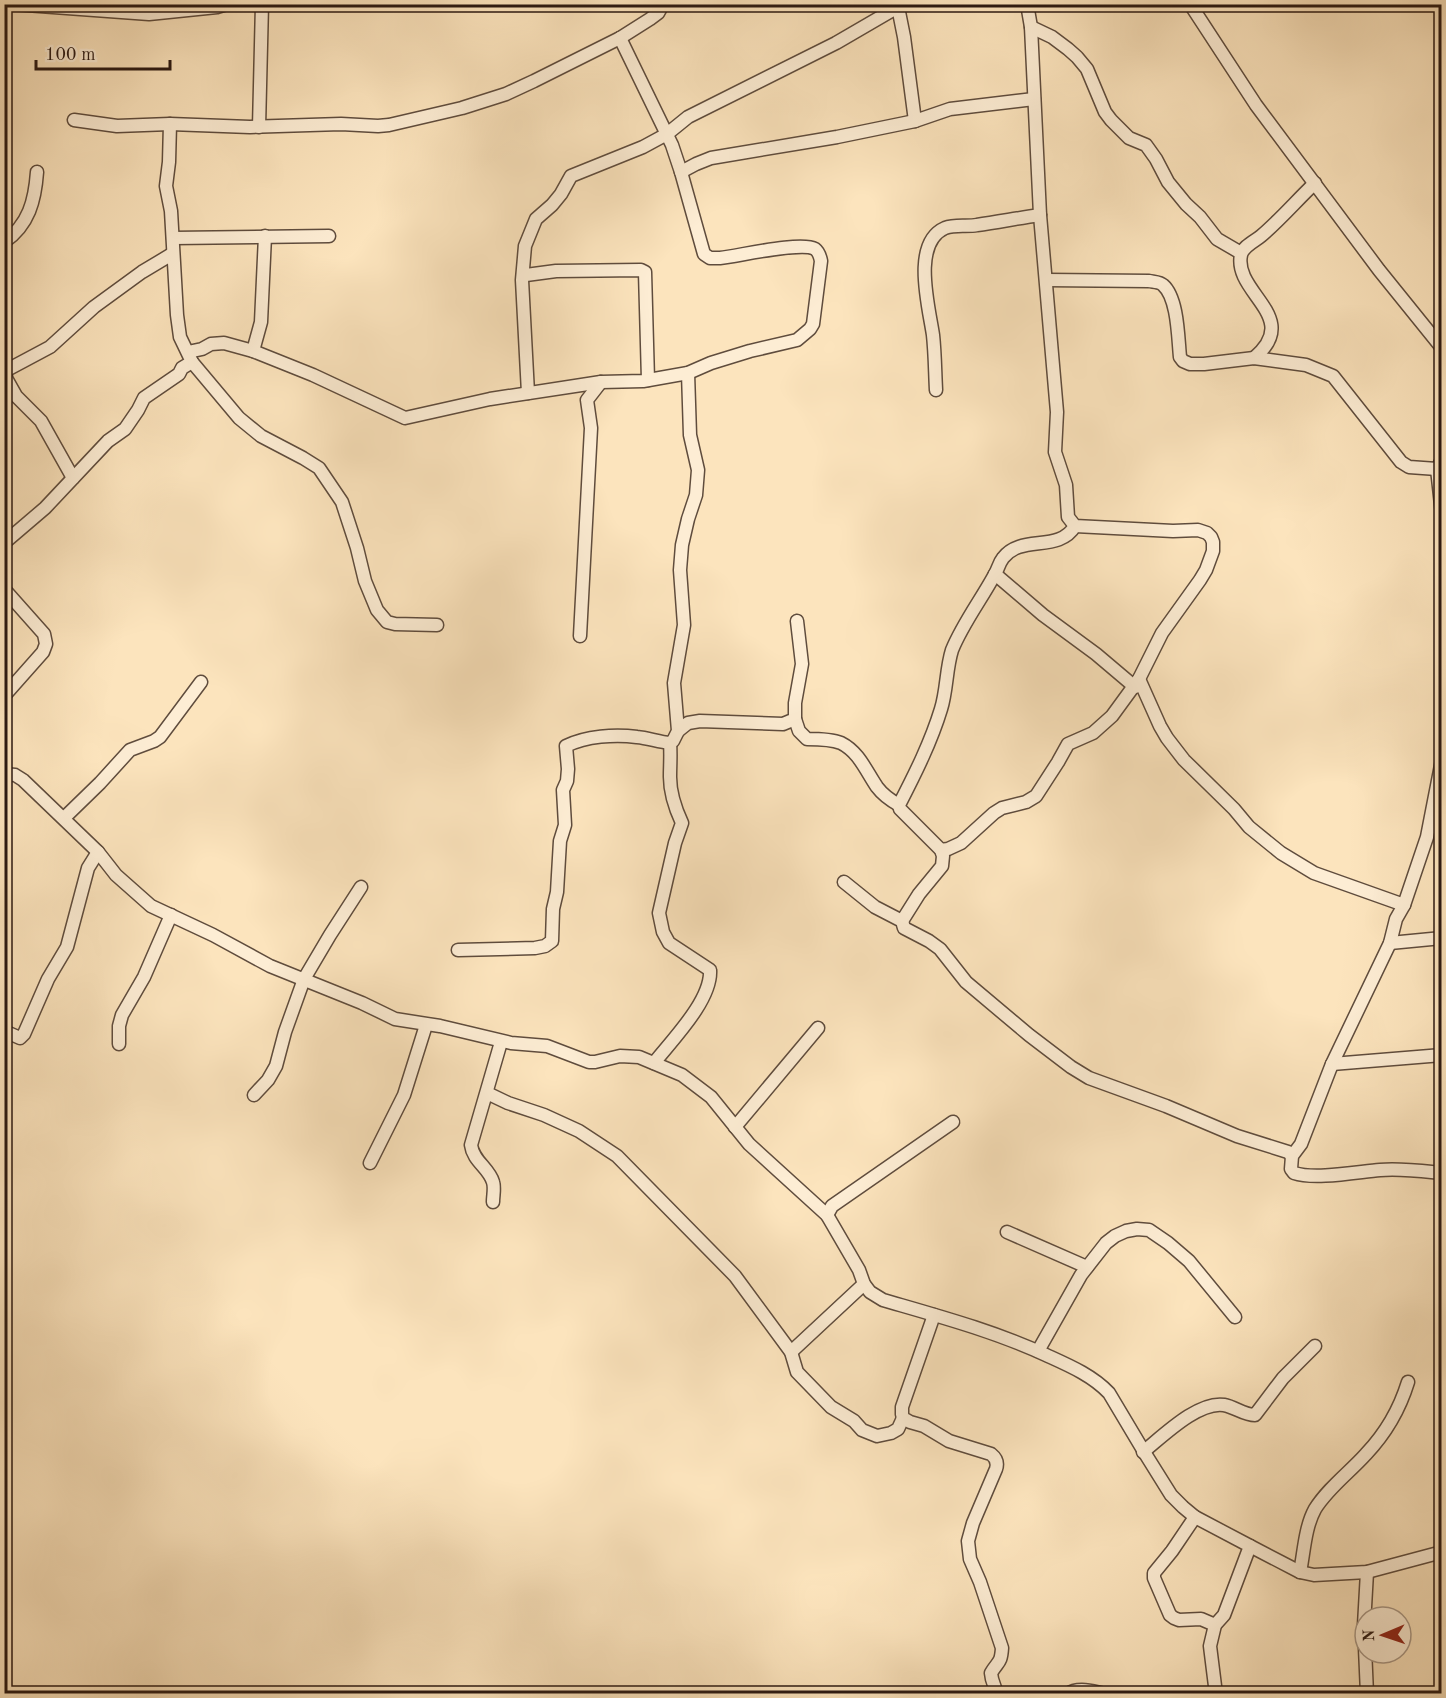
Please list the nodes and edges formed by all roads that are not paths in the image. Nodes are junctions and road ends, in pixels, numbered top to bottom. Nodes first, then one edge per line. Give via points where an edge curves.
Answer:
1 (12, 4) edge
2 (227, 4) edge
3 (262, 4) edge
4 (1027, 4) edge
5 (1190, 4) edge
6 (664, 6) edge
7 (901, 6) edge
8 (1031, 27) junction
9 (620, 38) junction
10 (1034, 99) junction
11 (75, 120) dead end
12 (915, 122) junction
13 (170, 124) junction
14 (259, 127) junction
15 (667, 134) junction
16 (37, 172) dead end
17 (681, 172) junction
18 (1315, 183) junction
19 (1040, 215) junction
20 (265, 236) junction
21 (329, 236) dead end
22 (172, 238) junction
23 (4, 242) edge
24 (1241, 253) junction
25 (172, 254) junction
26 (523, 277) junction
27 (1047, 280) junction
28 (1442, 348) edge
29 (253, 351) junction
30 (190, 357) junction
31 (1254, 358) junction
32 (5, 371) edge
33 (688, 373) junction
34 (648, 380) junction
35 (601, 382) junction
36 (936, 390) dead end
37 (528, 393) junction
38 (1439, 464) edge
39 (73, 478) junction
40 (1442, 514) edge
41 (1075, 526) junction
42 (4, 543) edge
43 (995, 574) junction
44 (4, 589) edge
45 (797, 621) dead end
46 (437, 625) dead end
47 (580, 636) dead end
48 (201, 682) dead end
49 (1137, 683) junction
50 (4, 696) edge
51 (795, 719) junction
52 (678, 731) junction
53 (670, 743) junction
54 (1442, 760) edge
55 (4, 774) edge
56 (899, 805) junction
57 (64, 818) junction
58 (940, 850) junction
59 (98, 852) junction
60 (844, 882) dead end
61 (361, 887) dead end
62 (1404, 905) junction
63 (171, 915) junction
64 (902, 921) junction
65 (1442, 938) edge
66 (1390, 943) junction
67 (458, 950) dead end
68 (304, 979) junction
69 (426, 1025) junction
70 (818, 1028) dead end
71 (4, 1031) edge
72 (501, 1042) junction
73 (119, 1044) dead end
74 (1442, 1055) edge
75 (654, 1063) junction
76 (1332, 1064) junction
77 (486, 1093) junction
78 (254, 1095) dead end
79 (953, 1122) dead end
80 (735, 1127) junction
81 (1292, 1156) junction
82 (370, 1163) dead end
83 (1442, 1173) edge
84 (493, 1202) dead end
85 (827, 1215) junction
86 (1007, 1232) dead end
87 (1087, 1267) junction
88 (864, 1284) junction
89 (934, 1315) junction
90 (1235, 1317) dead end
91 (1315, 1346) dead end
92 (1038, 1351) junction
93 (791, 1352) junction
94 (1408, 1382) dead end
95 (903, 1418) junction
96 (891, 1433) junction
97 (938, 1435) junction
98 (1143, 1452) junction
99 (1195, 1517) junction
100 (1250, 1546) junction
101 (1442, 1552) edge
102 (1300, 1572) junction
103 (1367, 1572) junction
104 (1215, 1625) junction
105 (997, 1694) edge
106 (1068, 1694) edge
107 (1104, 1694) edge
108 (1216, 1694) edge
109 (1367, 1694) edge

1 - 2 street via 150,14
3 - 14 street
4 - 8 street
5 - 18 street via 1256,105
6 - 9 street
7 - 12 street
7 - 15 street via 688,117
8 - 10 street
8 - 24 street via 1052,37 1077,57 1087,69 1111,120 1129,138 1146,145 1186,204 1217,239
9 - 14 street via 506,94 462,108 389,125
9 - 15 street
10 - 12 street via 950,109
10 - 19 street
11 - 13 street via 117,126
12 - 17 street via 711,158
13 - 14 street
13 - 22 street via 166,186
15 - 17 street
15 - 26 street via 571,176 561,194 536,219 525,246
16 - 23 street via 34,200 26,219 13,237
17 - 33 street via 704,254 710,258 796,247 817,250 821,261 813,324 803,336
18 - 24 street
18 - 28 street
19 - 27 street
19 - 36 street via 951,226 933,237 926,251 925,273
20 - 21 street
20 - 22 street
20 - 29 street via 261,322
22 - 25 street
24 - 31 street via 1248,283 1271,322 1267,343
25 - 30 street via 180,337
25 - 32 street via 94,307 50,347
26 - 34 street via 556,271 645,272
26 - 37 street
27 - 31 street via 1159,283 1173,302 1183,361 1204,364
27 - 41 street via 1057,412 1055,452 1066,485 1068,516
29 - 30 street via 225,343 211,344
29 - 37 street via 405,418
30 - 39 street via 179,374 144,398 125,429
30 - 46 street via 239,418 261,436 319,468 342,502 365,581 377,610 387,622
31 - 38 street via 1305,365 1333,376 1401,462 1409,467
32 - 39 street via 16,396 40,421
33 - 34 street
33 - 52 street via 690,435 698,470 680,570 684,625 674,683
34 - 35 street
35 - 37 street
35 - 47 street via 587,400 591,428
38 - 40 street
39 - 42 street
41 - 43 street via 1058,540 1016,548 1002,559
41 - 49 street via 1198,530 1207,533 1213,542 1206,570 1162,633
43 - 49 street via 1043,615
43 - 56 street via 952,652 942,707
44 - 50 street via 44,634 46,644
45 - 51 street via 802,664
48 - 57 street via 160,737 130,750
49 - 58 street via 1113,716 1093,733 1068,744 1036,796 1002,808 961,843
49 - 62 street via 1167,738 1248,827 1314,873
51 - 52 street via 783,724 700,721 688,723
51 - 56 street via 807,739 834,741 851,750 878,788
52 - 53 street
53 - 67 street via 634,736 595,737 566,746 566,825 560,841 552,941 536,948
53 - 75 street via 671,789 682,823 659,914 669,943 710,970 710,977 694,1014
54 - 62 street via 1427,837
55 - 57 street via 23,780
56 - 58 street
57 - 59 street
58 - 64 street via 942,866
59 - 63 street via 116,875 151,906
59 - 71 street via 88,868 67,947 24,1034 20,1038
60 - 64 street via 875,907
61 - 68 street
62 - 66 street
63 - 68 street via 270,966
63 - 73 street via 144,977 122,1015
64 - 81 street via 904,928 940,949 966,982 1029,1035 1089,1078
65 - 66 street
66 - 76 street
68 - 69 street via 395,1019
68 - 78 street via 276,1066
69 - 72 street
69 - 82 street via 404,1095
70 - 80 street
72 - 75 street via 547,1046 589,1062 639,1056
72 - 77 street
74 - 76 street
75 - 80 street via 682,1075 711,1097
76 - 81 street via 1301,1144
77 - 84 street via 471,1145 472,1153 494,1185
77 - 93 street via 579,1131 617,1156 735,1276
79 - 85 street via 832,1206
80 - 85 street
81 - 83 street via 1292,1171 1299,1175 1382,1170
85 - 88 street
86 - 87 street
87 - 90 street via 1115,1236 1137,1229 1149,1230 1189,1261
87 - 92 street
88 - 89 street via 883,1300
88 - 93 street
89 - 92 street
89 - 95 street via 902,1407
91 - 98 street via 1283,1378 1255,1415 1225,1405 1210,1405
92 - 98 street via 1104,1388
93 - 96 street via 797,1372 831,1407 869,1434
94 - 102 street via 1402,1401 1384,1430 1315,1509
95 - 96 street
95 - 97 street
96 - 97 street
97 - 105 street via 991,1454 997,1463 968,1541 970,1559 1002,1648 1001,1659 991,1673
98 - 99 street via 1171,1494
99 - 100 street
99 - 104 street via 1154,1578 1170,1616 1201,1619
100 - 102 street
100 - 104 street via 1224,1615
101 - 103 street
102 - 103 street
103 - 109 street
104 - 108 street via 1210,1646
106 - 107 street via 1084,1690

